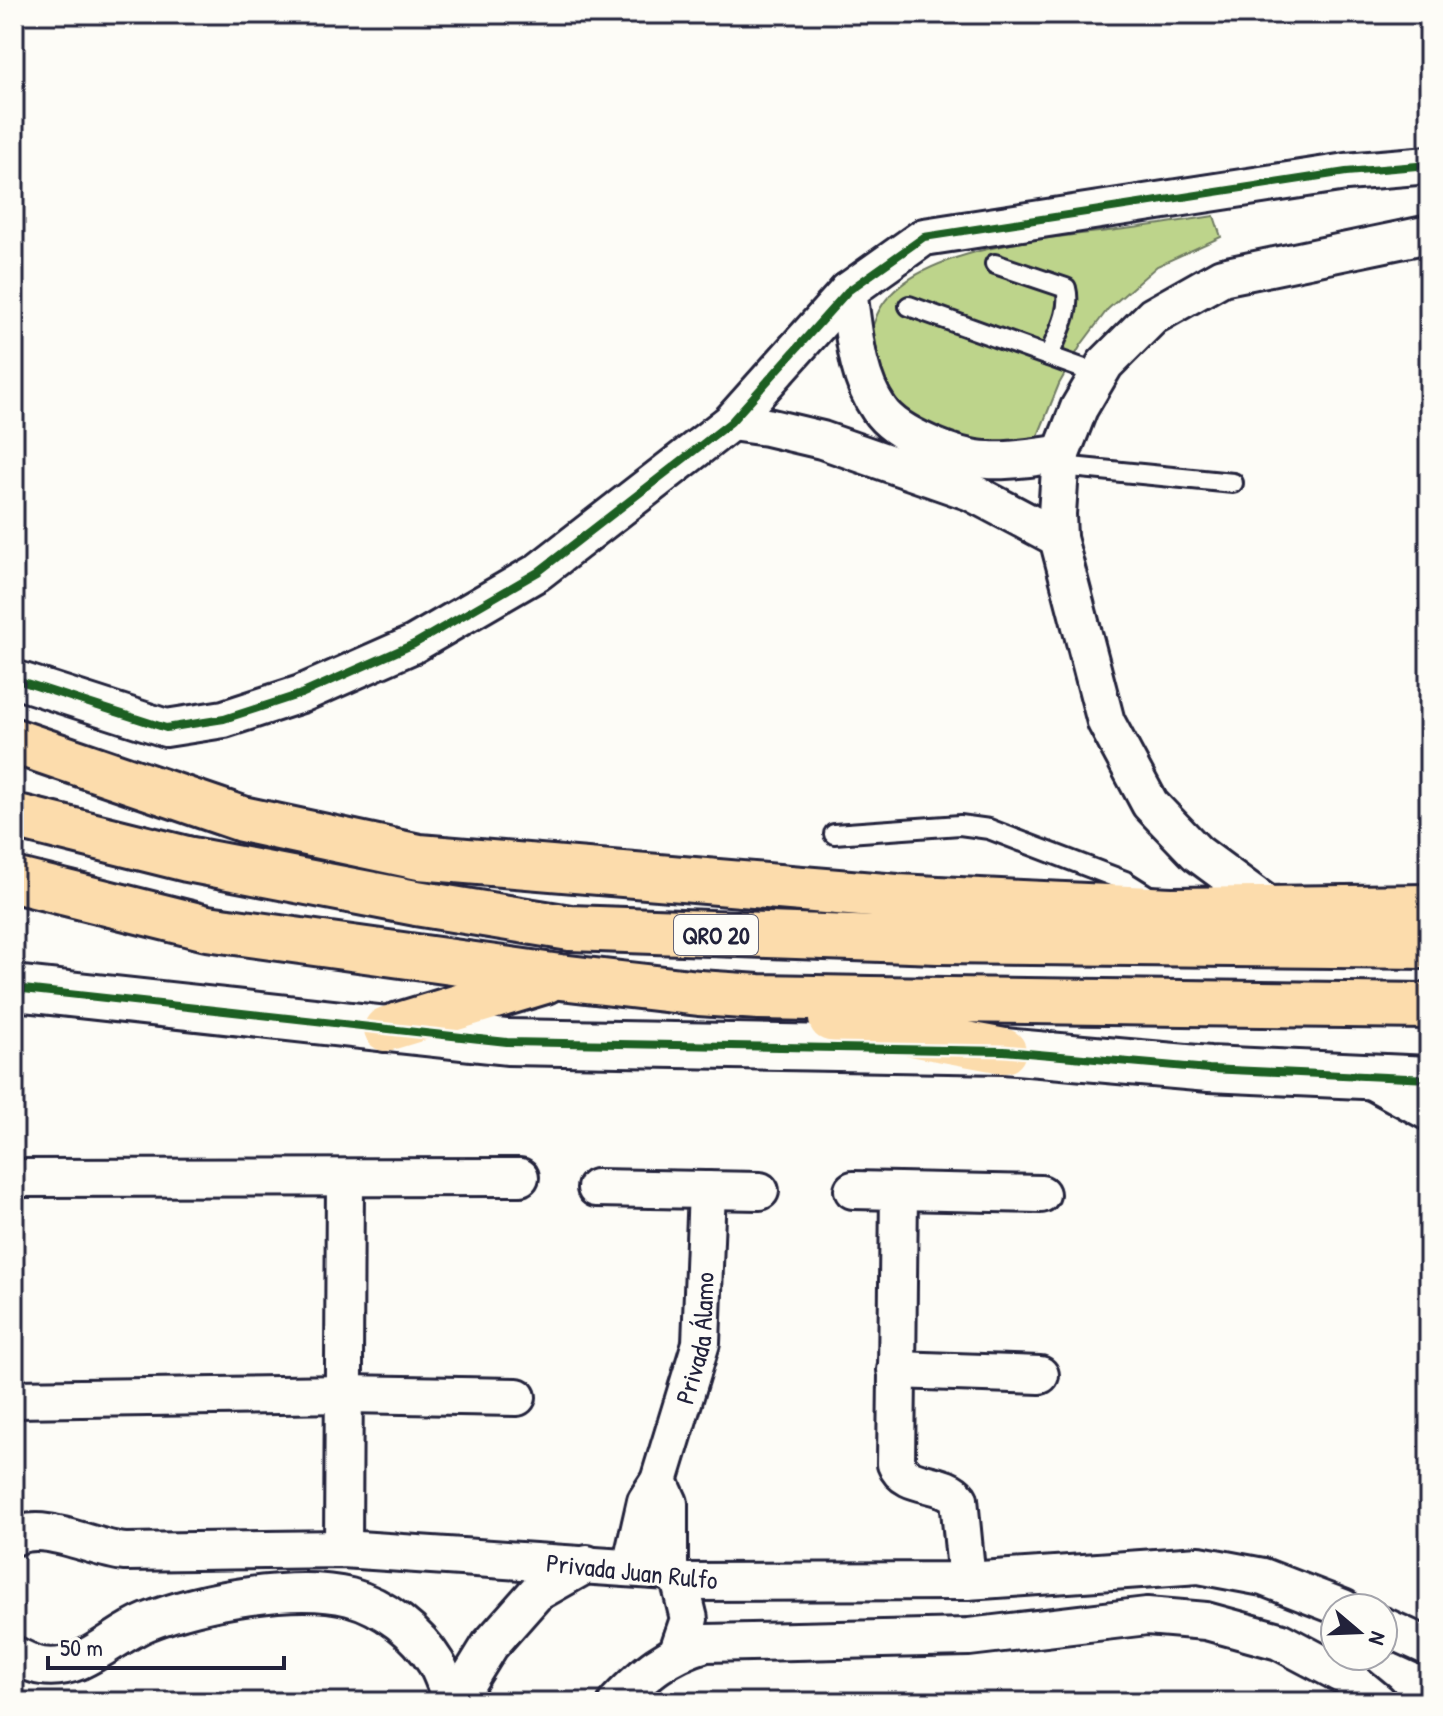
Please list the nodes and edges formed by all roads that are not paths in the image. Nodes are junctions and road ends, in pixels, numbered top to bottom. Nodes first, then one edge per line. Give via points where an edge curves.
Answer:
1 (1429, 165) edge
2 (1429, 234) edge
3 (995, 264) dead end
4 (848, 291) junction
5 (909, 306) dead end
6 (1049, 356) junction
7 (1098, 374) junction
8 (731, 422) junction
9 (1061, 460) junction
10 (1233, 483) dead end
11 (1058, 538) junction
12 (14, 679) edge
13 (14, 741) edge
14 (14, 816) edge
15 (834, 834) dead end
16 (14, 880) edge
17 (1429, 907) edge
18 (1273, 909) junction
19 (1171, 910) junction
20 (1429, 946) edge
21 (560, 977) junction
22 (14, 988) edge
23 (699, 993) junction
24 (1429, 1006) edge
25 (386, 1029) junction
26 (1004, 1051) junction
27 (1365, 1077) junction
28 (1429, 1079) edge
29 (1429, 1112) edge
30 (520, 1177) dead end
31 (14, 1178) edge
32 (345, 1179) junction
33 (596, 1188) dead end
34 (707, 1190) junction
35 (853, 1190) dead end
36 (760, 1191) dead end
37 (899, 1192) junction
38 (1041, 1194) dead end
39 (896, 1370) junction
40 (1040, 1375) dead end
41 (345, 1394) junction
42 (517, 1397) dead end
43 (14, 1399) edge
44 (659, 1481) junction
45 (14, 1537) edge
46 (343, 1549) junction
47 (587, 1564) junction
48 (631, 1567) junction
49 (675, 1576) junction
50 (967, 1581) junction
51 (1319, 1599) edge
52 (1399, 1633) edge
53 (1429, 1647) edge
54 (678, 1651) junction
55 (14, 1655) edge
56 (619, 1700) edge
57 (454, 1702) edge
58 (1378, 1702) edge

1 - 4 street via 1346,172 924,237
2 - 7 street via 1222,277 1153,316
3 - 6 lane via 1066,288 1069,299
4 - 8 street
4 - 9 street via 862,373 879,411 906,434 986,460
5 - 6 lane
6 - 7 lane
7 - 9 street via 1079,408
8 - 11 street via 822,440 971,492
8 - 12 street via 538,572 414,644 301,694 224,719 166,728
9 - 10 lane
9 - 11 street
11 - 18 street via 1106,722 1150,804 1197,853
13 - 19 highway via 242,819 419,857 882,896
14 - 20 highway, QRO 20 via 187,859 570,928 938,941
15 - 19 lane via 960,825 989,829 1125,881
16 - 21 highway, QRO 20 via 207,928
17 - 18 highway
18 - 19 highway
21 - 23 highway, QRO 20
21 - 25 highway
22 - 25 street
23 - 24 highway, QRO 20
23 - 26 highway
25 - 26 street via 507,1042
26 - 27 street
27 - 28 street
27 - 29 street
30 - 32 street
31 - 32 street
32 - 41 street
33 - 34 street
34 - 36 street
34 - 44 street, Privada Álamo via 701,1343
35 - 37 street
37 - 38 street
37 - 39 street
39 - 40 street
39 - 50 street via 896,1464 906,1477 946,1489 959,1499
41 - 42 street
41 - 43 street
41 - 46 street
44 - 48 street, Privada Álamo via 646,1501
44 - 49 street via 669,1503
45 - 46 street, Privada Juan Rulfo via 44,1532 125,1552
46 - 47 street, Privada Juan Rulfo
47 - 48 street, Privada Juan Rulfo
47 - 57 street via 536,1593 490,1645
48 - 49 street, Privada Juan Rulfo
49 - 50 street, Privada Juan Rulfo
49 - 54 street via 689,1619
50 - 51 street, Privada Juan Rulfo via 1199,1565 1263,1577
52 - 53 street
54 - 56 street
54 - 58 street via 706,1643 969,1637 1147,1616 1206,1621 1279,1641 1349,1678
55 - 57 street via 42,1666 65,1666 133,1628 171,1614 251,1596 320,1593 372,1605 410,1632 436,1663

